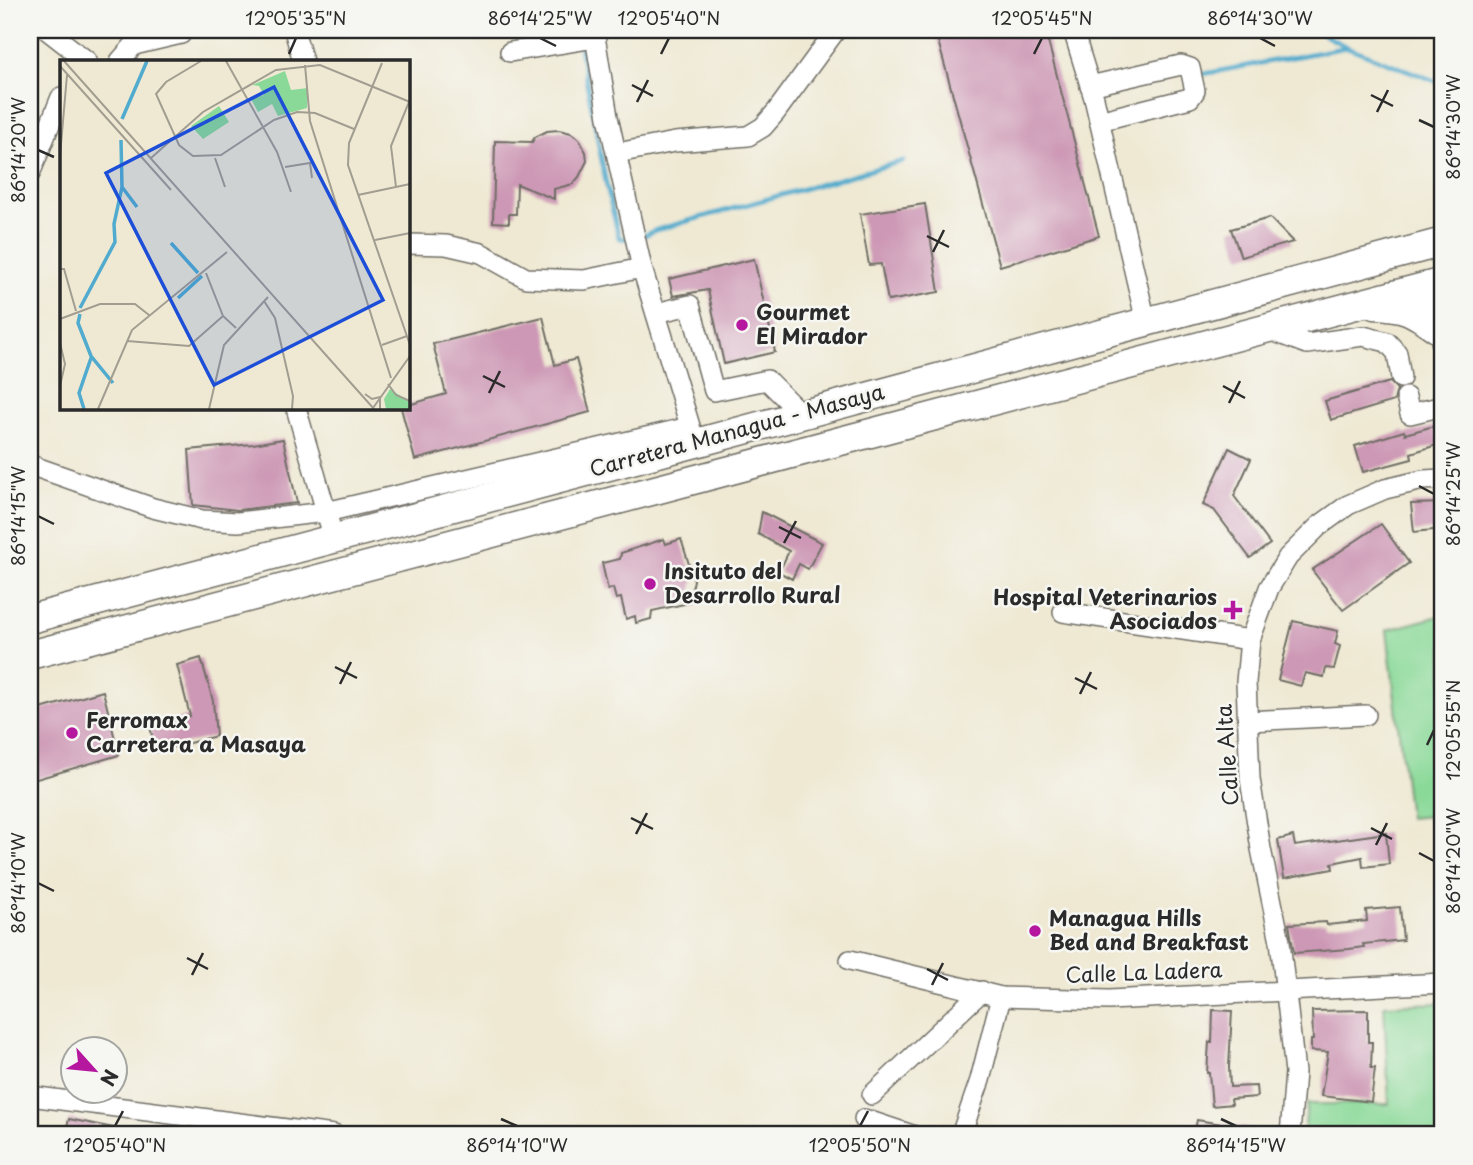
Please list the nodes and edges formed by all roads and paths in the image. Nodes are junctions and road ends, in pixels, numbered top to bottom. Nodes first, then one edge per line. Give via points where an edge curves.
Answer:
1 (47, 30) edge
2 (294, 30) edge
3 (836, 30) edge
4 (1073, 30) edge
5 (181, 34) dead end
6 (594, 34) edge
7 (510, 51) dead end
8 (82, 60) edge
9 (121, 60) edge
10 (303, 60) edge
11 (1090, 86) junction
12 (60, 99) edge
13 (1099, 121) junction
14 (617, 153) junction
15 (30, 174) edge
16 (1443, 242) edge
17 (410, 244) edge
18 (1443, 257) edge
19 (642, 268) junction
20 (1435, 284) edge
21 (1269, 289) junction
22 (1361, 305) junction
23 (656, 313) junction
24 (1146, 322) junction
25 (1267, 329) junction
26 (1441, 339) edge
27 (1443, 406) edge
28 (297, 410) edge
29 (801, 414) junction
30 (693, 435) junction
31 (838, 440) junction
32 (30, 465) edge
33 (1443, 479) edge
34 (554, 516) junction
35 (330, 525) junction
36 (1063, 612) dead end
37 (30, 619) edge
38 (1250, 640) junction
39 (30, 655) edge
40 (1366, 715) dead end
41 (1248, 721) junction
42 (850, 960) dead end
43 (1443, 983) edge
44 (1285, 990) junction
45 (992, 994) junction
46 (872, 1095) dead end
47 (30, 1096) edge
48 (864, 1119) dead end
49 (334, 1135) edge
50 (912, 1135) edge
51 (961, 1135) edge
52 (1290, 1135) edge

1 - 8 street
2 - 10 street
3 - 14 street via 776,112 748,136
4 - 11 street
5 - 9 street via 134,45
6 - 7 street
6 - 14 street
11 - 13 street
11 - 13 street via 1181,65 1190,68 1195,91 1190,98
12 - 15 street
13 - 24 street
14 - 19 street
16 - 21 highway, Carretera Managua - Masaya
17 - 19 street via 446,245 481,253 526,278 584,280
18 - 20 highway via 1433,265
19 - 23 street
20 - 21 highway via 1403,268 1311,289
20 - 22 highway, Carretera Managua - Masaya
20 - 26 street
21 - 24 highway, Carretera Managua - Masaya
22 - 25 highway, Carretera Managua - Masaya
22 - 26 highway via 1401,306 1416,313
23 - 29 street via 690,305 714,391 767,380
23 - 30 street
24 - 29 highway, Carretera Managua - Masaya
25 - 27 street via 1307,344 1363,336 1387,342 1396,352 1410,414
25 - 31 highway, Carretera Managua - Masaya
28 - 35 street
29 - 30 highway, Carretera Managua - Masaya
30 - 31 highway via 711,450 770,437
30 - 34 highway via 676,460 600,483 567,502
30 - 35 highway, Carretera Managua - Masaya
31 - 34 highway, Carretera Managua - Masaya
32 - 35 street via 120,498 202,520
33 - 38 street, Calle Alta via 1385,489 1348,505 1319,526 1288,557 1269,588
34 - 39 highway, Carretera Managua - Masaya
35 - 37 highway, Carretera Managua - Masaya
36 - 38 street
38 - 41 street, Calle Alta
40 - 41 street
41 - 44 street, Calle Alta via 1250,779
42 - 45 street, Calle La Ladera
43 - 44 street, Calle La Ladera
44 - 45 street, Calle La Ladera via 1109,1000
44 - 52 street, Calle Alta via 1295,1072
45 - 46 street
45 - 51 street via 980,1080
47 - 49 street
48 - 50 street

